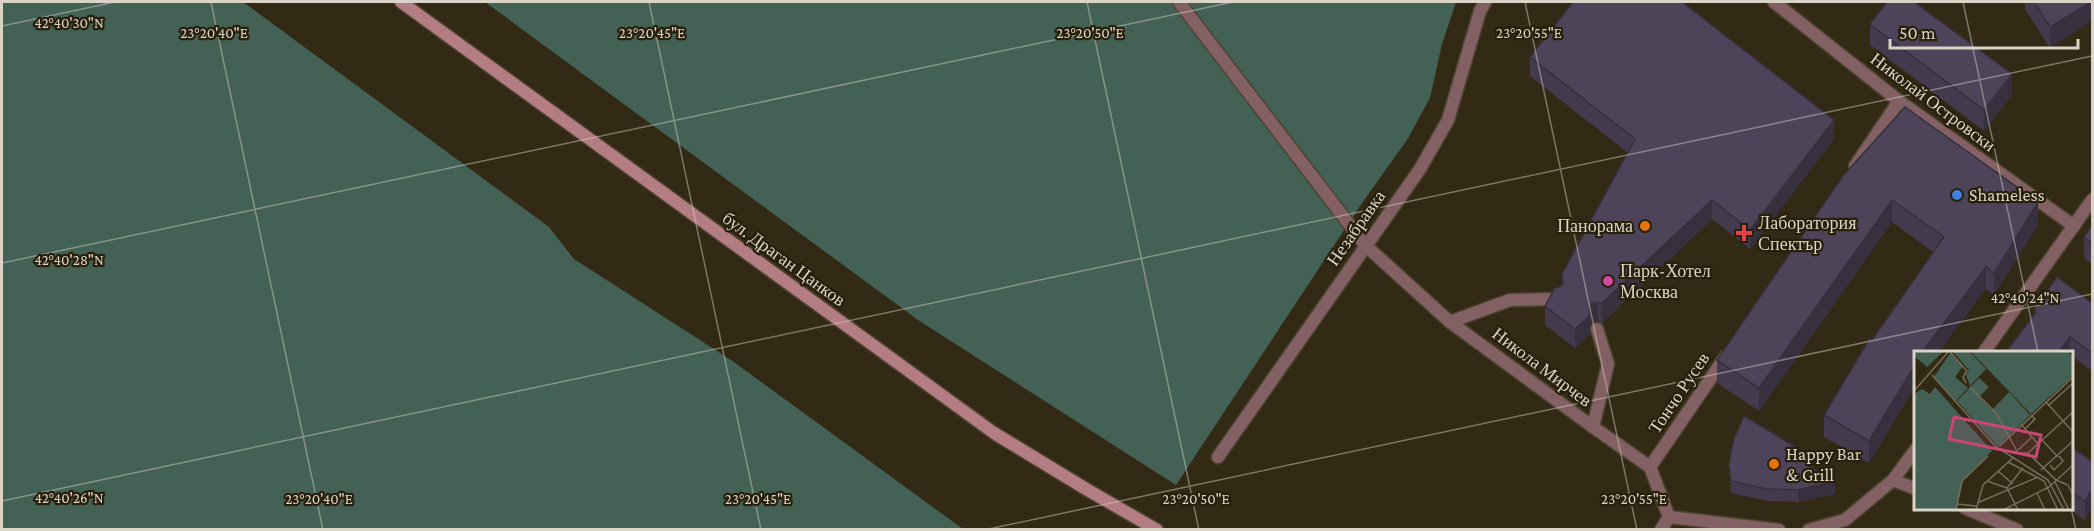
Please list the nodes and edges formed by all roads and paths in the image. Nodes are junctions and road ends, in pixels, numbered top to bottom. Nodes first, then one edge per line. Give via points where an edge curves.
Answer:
1 (401, 2) edge
2 (1179, 2) edge
3 (1485, 2) edge
4 (1774, 2) edge
5 (1899, 101) junction
6 (1846, 179) edge
7 (2092, 200) edge
8 (2074, 226) junction
9 (1365, 245) junction
10 (1556, 299) edge
11 (1450, 322) junction
12 (1597, 329) dead end
13 (1734, 344) edge
14 (1985, 351) edge
15 (1593, 428) junction
16 (1914, 452) edge
17 (1218, 457) dead end
18 (1650, 467) junction
19 (1893, 480) junction
20 (1914, 488) edge
21 (1970, 510) edge
22 (1670, 517) junction
23 (1842, 525) edge
24 (1157, 530) edge
25 (1660, 530) edge
26 (1779, 530) edge
27 (1809, 530) edge
28 (2017, 530) edge

1 - 24 main road, бул. Драган Цанков via 994,433
2 - 9 street, Никола Мирчев
3 - 9 street, Незабравка via 1448,120 1420,169
4 - 5 street, Николай Островски
5 - 6 street
5 - 8 street, Николай Островски
7 - 8 street
8 - 14 street
9 - 11 street, Никола Мирчев
9 - 17 street, Незабравка
10 - 11 street via 1509,300
11 - 15 street, Никола Мирчев
12 - 15 street via 1608,364
13 - 18 street, Тончо Русев
15 - 18 street, Никола Мирчев
16 - 19 street
18 - 22 street
19 - 20 street
19 - 23 street
21 - 28 street
22 - 25 street
22 - 26 street
23 - 27 street

